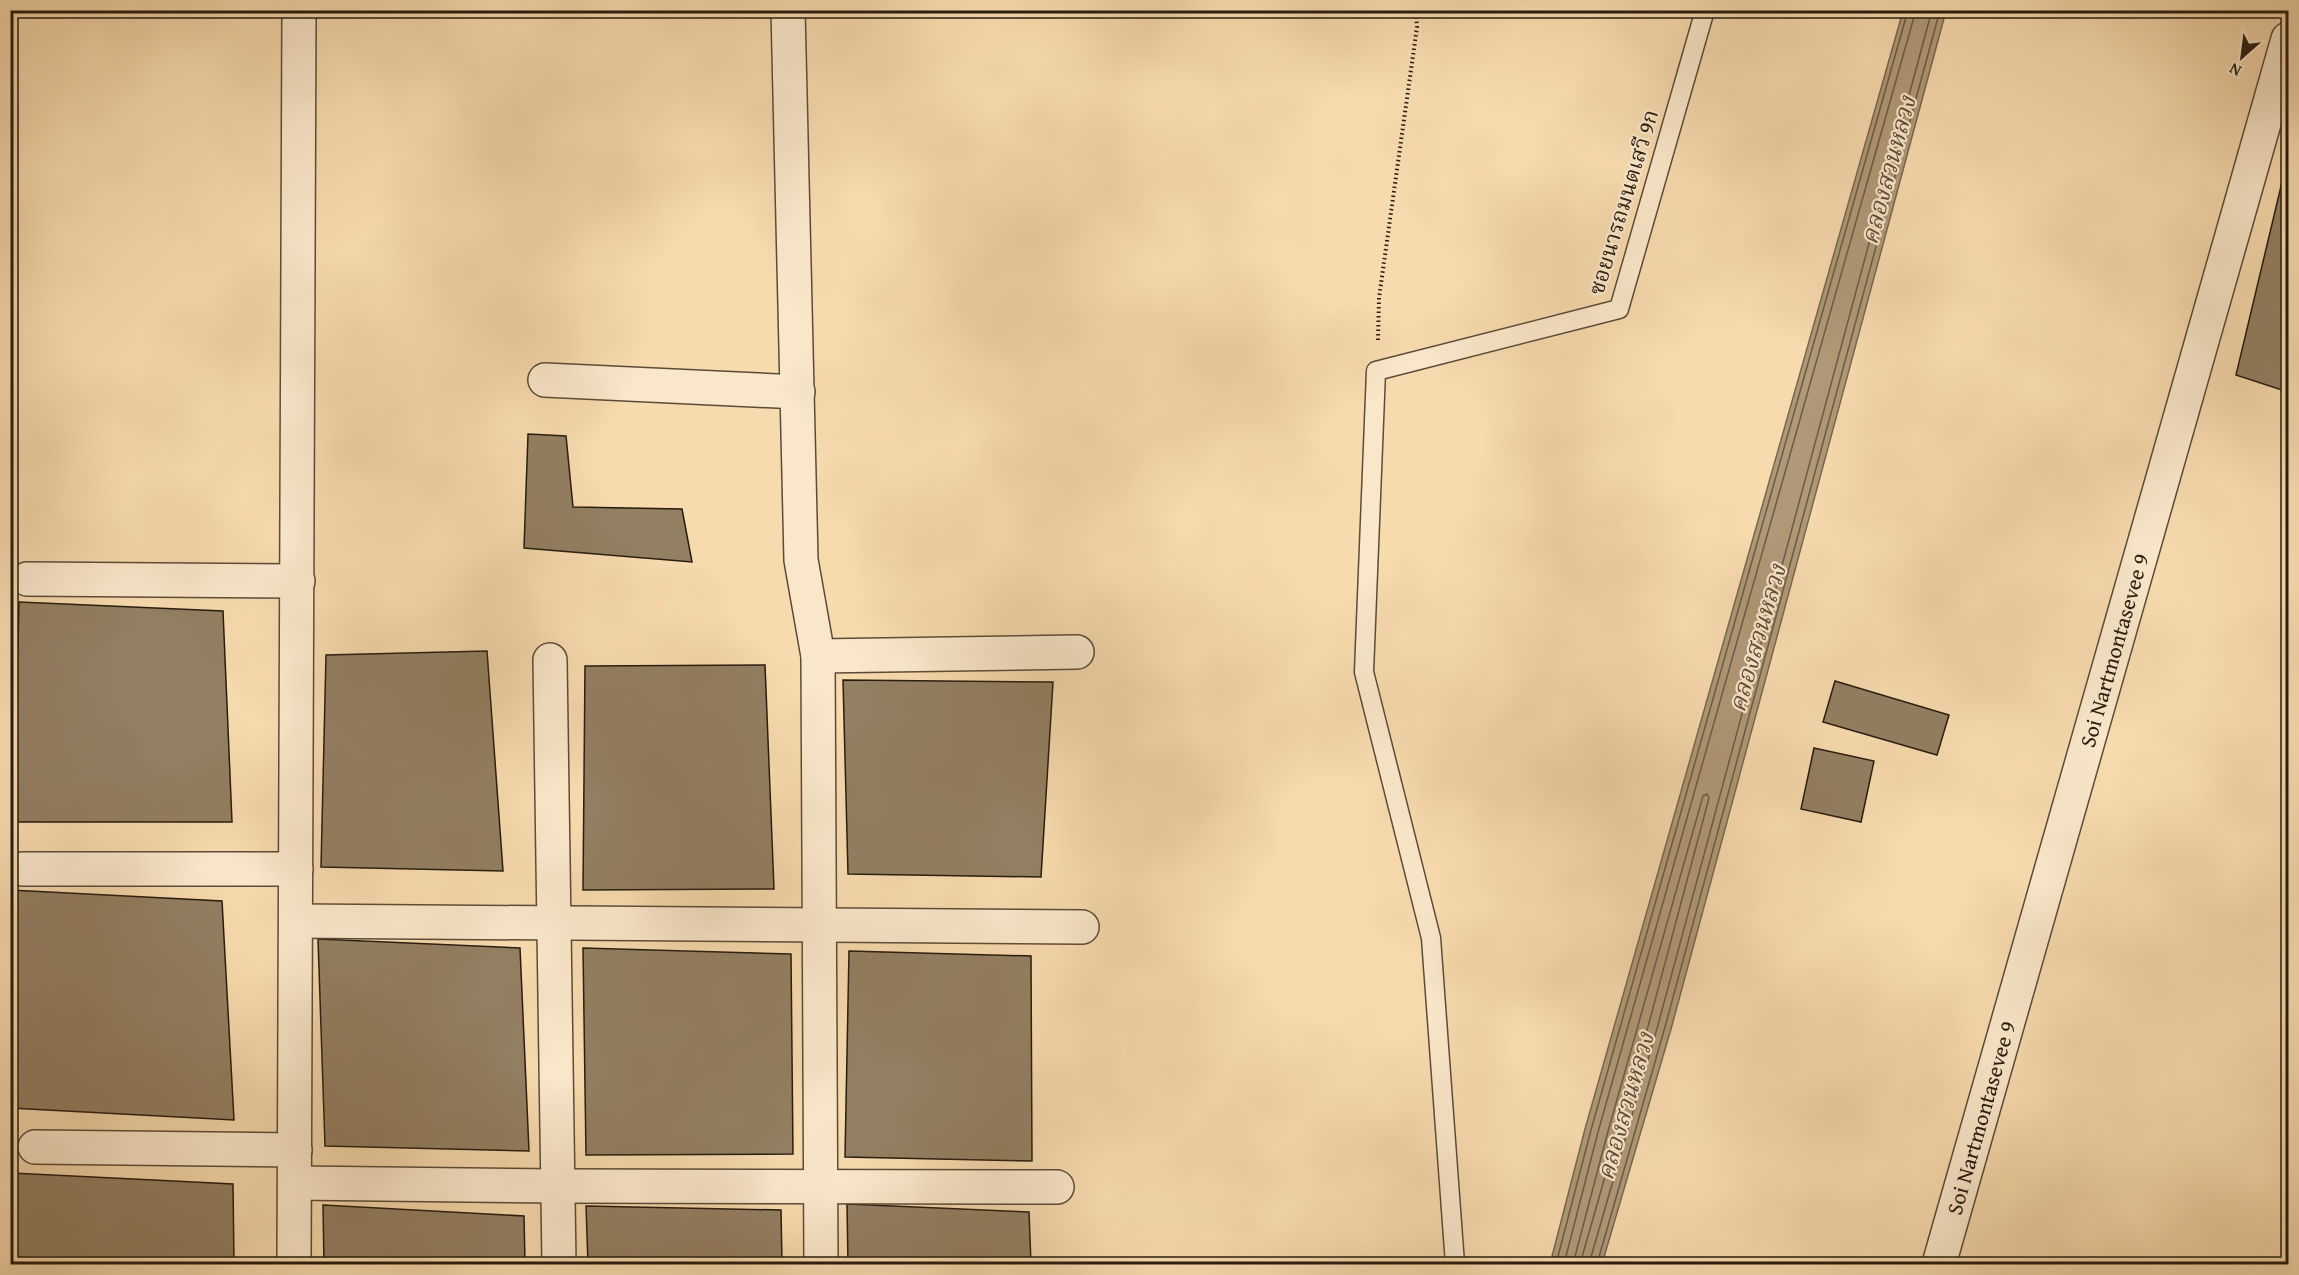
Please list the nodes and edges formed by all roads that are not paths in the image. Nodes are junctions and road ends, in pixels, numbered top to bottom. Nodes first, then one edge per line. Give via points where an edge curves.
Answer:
1 (299, 10) edge
2 (788, 10) edge
3 (1706, 10) edge
4 (2289, 39) edge
5 (545, 380) dead end
6 (798, 392) junction
7 (27, 579) dead end
8 (298, 581) junction
9 (1077, 652) dead end
10 (818, 656) junction
11 (550, 660) dead end
12 (24, 869) dead end
13 (296, 869) junction
14 (296, 921) junction
15 (554, 923) junction
16 (820, 924) junction
17 (1082, 927) dead end
18 (34, 1147) dead end
19 (295, 1150) junction
20 (295, 1183) junction
21 (557, 1186) junction
22 (821, 1186) junction
23 (1057, 1187) dead end
24 (294, 1264) edge
25 (559, 1264) edge
26 (821, 1264) edge
27 (1455, 1264) edge
28 (1939, 1264) edge

1 - 8 street
2 - 6 street
3 - 27 lane, ซอยนารถมนตเสวี 9ก via 1619,309 1376,371 1364,672 1431,938
4 - 28 street, Soi Nartmontasevee 9
5 - 6 street
6 - 10 street via 801,560
7 - 8 street
8 - 13 street
9 - 10 street
10 - 16 street
11 - 15 street
12 - 13 street
13 - 14 street
14 - 15 street
14 - 19 street
15 - 16 street
15 - 21 street
16 - 17 street
16 - 22 street
18 - 19 street
19 - 20 street
20 - 21 street
20 - 24 street
21 - 22 street
21 - 25 street
22 - 23 street
22 - 26 street

